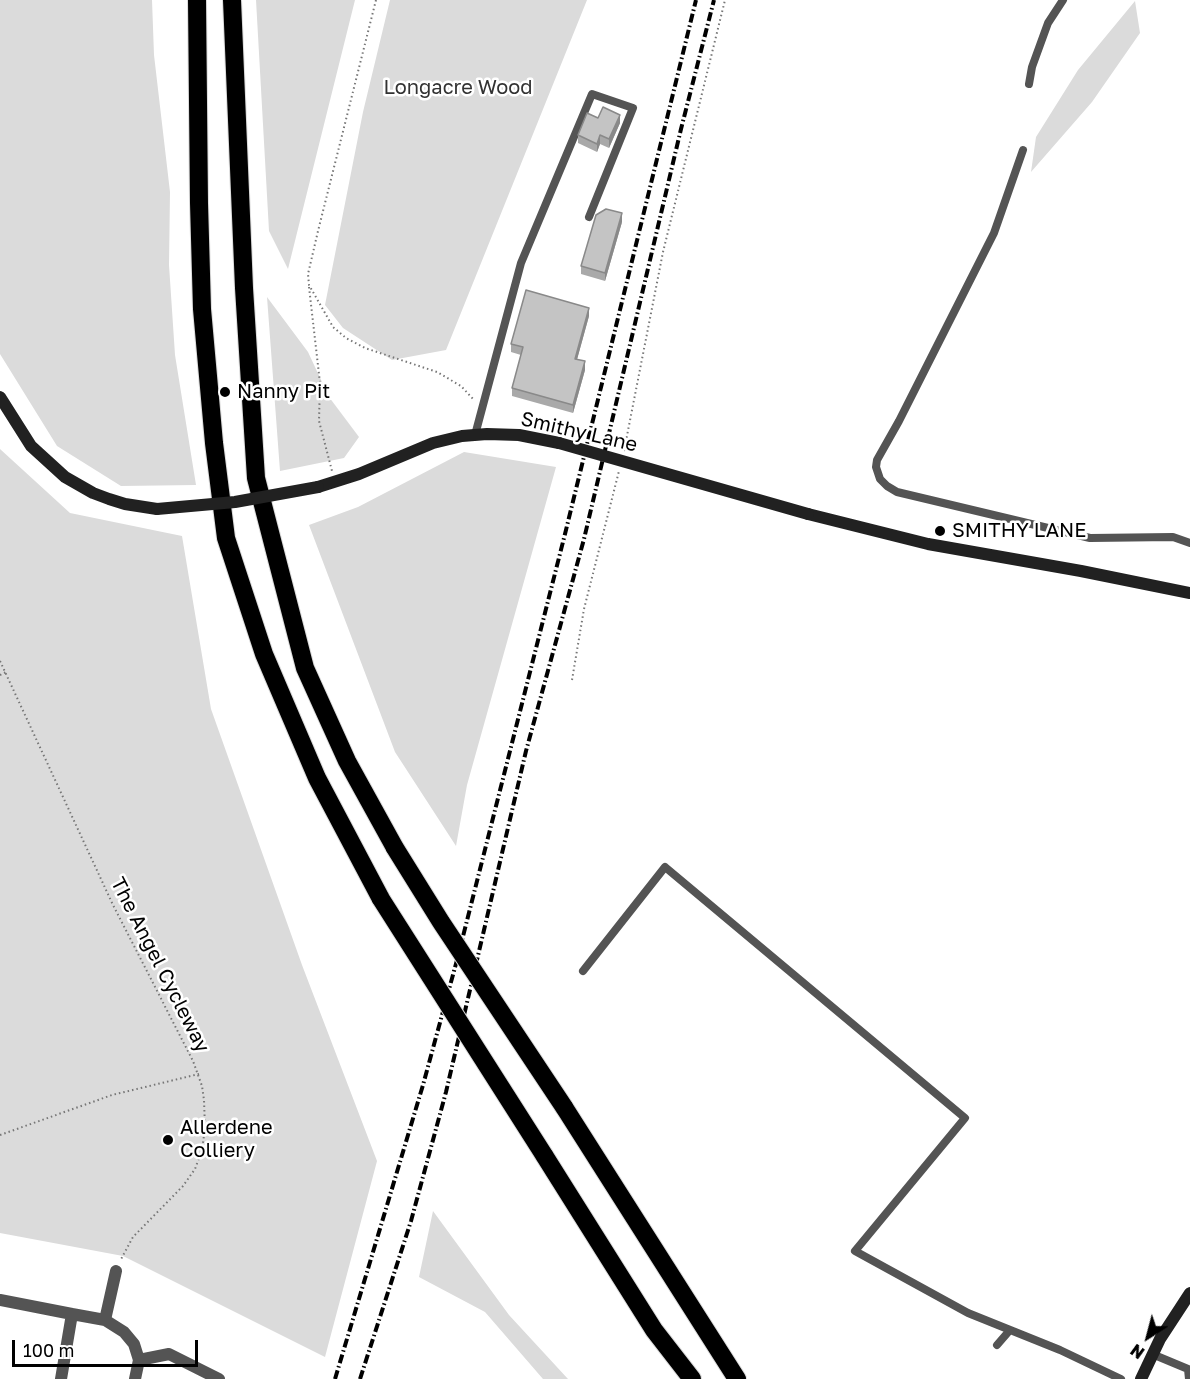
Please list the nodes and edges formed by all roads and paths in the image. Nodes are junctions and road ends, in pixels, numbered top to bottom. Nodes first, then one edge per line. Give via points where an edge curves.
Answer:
1 (197, 0) edge
2 (232, 0) edge
3 (376, 0) edge
4 (725, 0) edge
5 (1063, 0) edge
6 (1029, 84) dead end
7 (1023, 150) dead end
8 (589, 217) dead end
9 (309, 285) junction
10 (0, 397) edge
11 (482, 409) junction
12 (475, 435) junction
13 (623, 455) dead end
14 (620, 466) dead end
15 (334, 482) junction
16 (1190, 543) edge
17 (1190, 593) edge
18 (0, 661) edge
19 (6, 672) junction
20 (0, 675) edge
21 (572, 680) dead end
22 (583, 970) dead end
23 (199, 1074) junction
24 (0, 1135) edge
25 (116, 1271) joint
26 (1190, 1293) edge
27 (0, 1300) edge
28 (72, 1314) junction
29 (105, 1320) junction
30 (654, 1330) junction
31 (1010, 1330) junction
32 (997, 1345) dead end
33 (1152, 1354) junction
34 (139, 1360) junction
35 (1189, 1367) edge
36 (61, 1379) edge
37 (135, 1379) edge
38 (219, 1379) edge
39 (677, 1379) edge
40 (692, 1379) edge
41 (737, 1379) edge
42 (1121, 1379) edge
43 (1141, 1379) edge
44 (1189, 1379) edge

1 - 30 highway, bridge via 202,309 214,443 226,538 264,654 317,778 381,898
2 - 41 highway, bridge via 256,478 305,668 347,761 395,848
3 - 9 path via 308,274
4 - 13 path via 663,252
5 - 6 lane via 1048,23
7 - 16 lane via 994,233 877,460 880,478 897,492 1090,538 1173,537
8 - 11 lane via 633,108 592,94 521,263
9 - 11 path via 333,327 346,338 437,372 462,386
9 - 15 path via 321,384 320,421
10 - 15 street, Smithy Lane, bridge via 31,446 64,477 124,504 157,509 235,502
11 - 12 lane
12 - 15 street, Smithy Lane via 433,443
12 - 17 street, Smithy Lane, bridge via 519,435 559,443 928,544
14 - 21 path via 584,609
18 - 19 path, The Angel Cycleway
19 - 20 path
19 - 23 path, The Angel Cycleway via 113,905
22 - 31 lane via 665,867 965,1118 855,1251 968,1313
23 - 24 path via 112,1095
23 - 25 path, The Angel Cycleway via 205,1119 199,1160 190,1178 133,1237
25 - 29 street
26 - 33 street
27 - 28 street
28 - 29 street
28 - 36 street
29 - 34 street via 124,1332 134,1344
30 - 39 highway
30 - 40 highway
31 - 32 lane
31 - 42 lane
33 - 35 lane
33 - 43 street
34 - 37 street
34 - 38 street via 169,1354
35 - 44 lane

